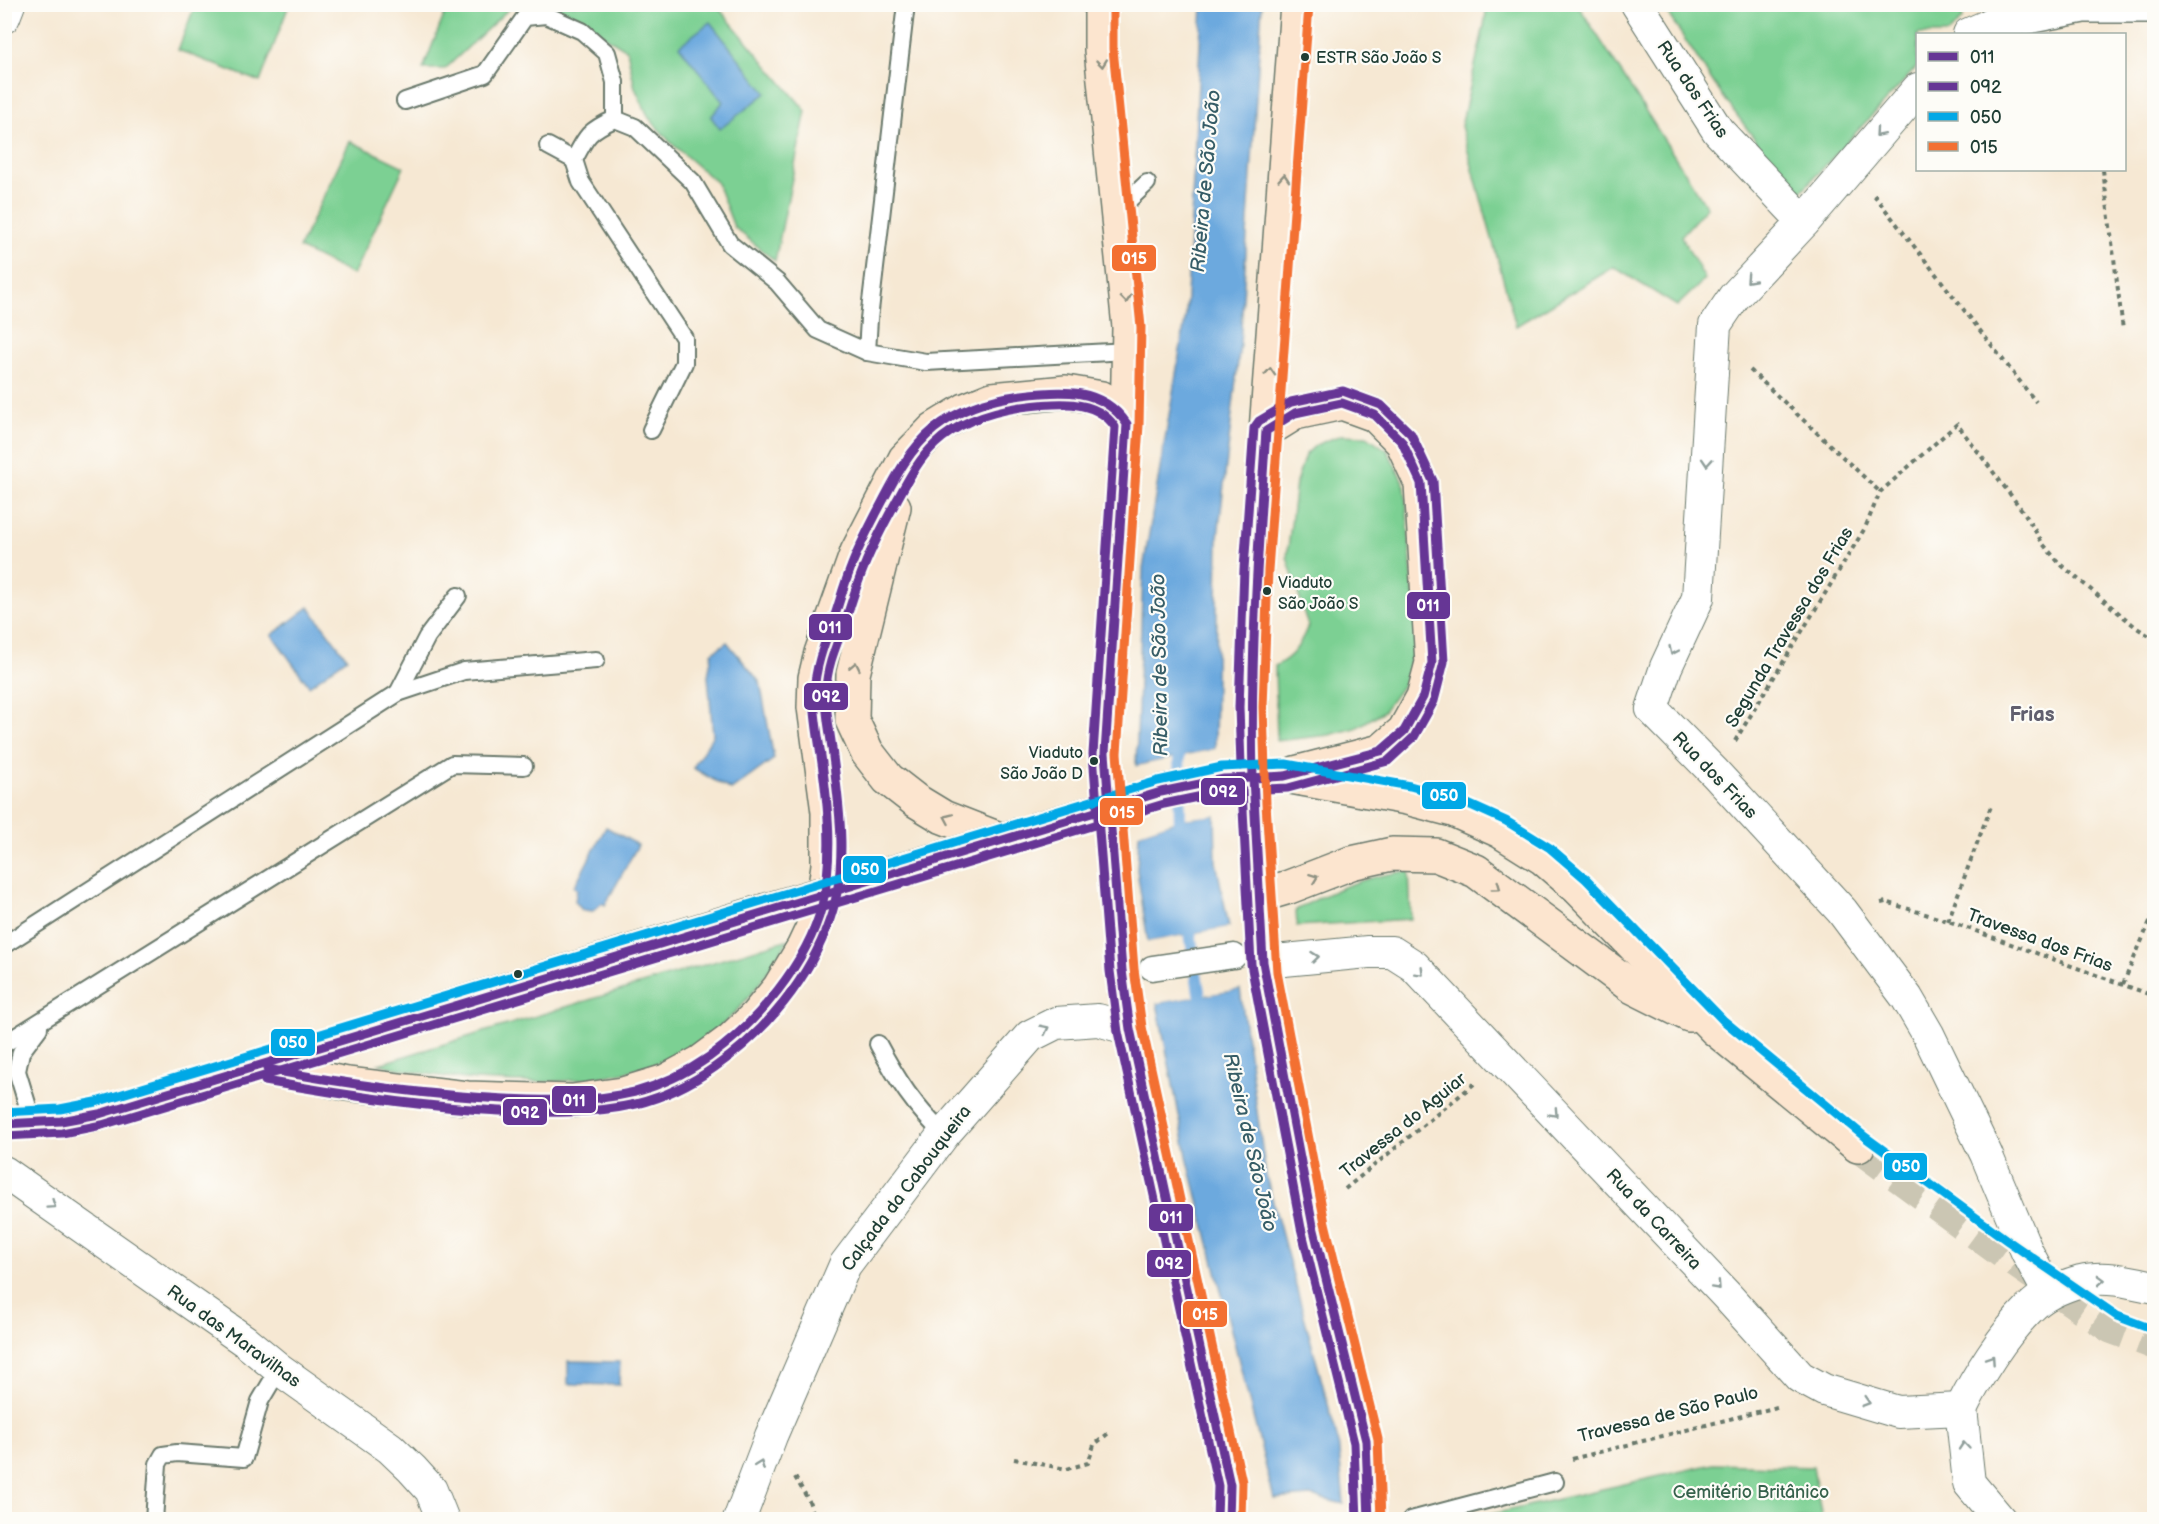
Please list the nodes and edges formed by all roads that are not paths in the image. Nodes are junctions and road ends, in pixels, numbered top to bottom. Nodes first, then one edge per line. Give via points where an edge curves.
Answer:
1 (9, 4) edge
2 (906, 4) edge
3 (1101, 4) edge
4 (1297, 4) edge
5 (1637, 4) edge
6 (2154, 6) edge
7 (4, 17) edge
8 (1980, 29) edge
9 (1916, 90) edge
10 (405, 101) dead end
11 (615, 119) junction
12 (548, 146) dead end
13 (574, 160) junction
14 (1147, 183) dead end
15 (1117, 211) junction
16 (1804, 222) junction
17 (1128, 351) junction
18 (867, 352) junction
19 (1127, 424) junction
20 (651, 430) dead end
21 (1266, 430) junction
22 (905, 459) junction
23 (458, 596) dead end
24 (596, 660) dead end
25 (398, 693) junction
26 (524, 766) dead end
27 (1285, 776) junction
28 (1002, 840) junction
29 (1258, 896) junction
30 (4, 945) edge
31 (1249, 959) junction
32 (1137, 969) junction
33 (43, 1022) junction
34 (1130, 1029) junction
35 (1715, 1029) junction
36 (4, 1044) edge
37 (878, 1044) dead end
38 (255, 1066) junction
39 (19, 1124) edge
40 (944, 1134) junction
41 (1858, 1146) tunnel mouth
42 (4, 1172) edge
43 (2154, 1287) edge
44 (2049, 1293) junction
45 (279, 1369) junction
46 (1961, 1409) junction
47 (1555, 1482) road end
48 (154, 1520) edge
49 (443, 1520) edge
50 (739, 1520) edge
51 (1229, 1520) edge
52 (1369, 1520) edge
53 (1411, 1520) edge
54 (2000, 1520) edge

1 - 7 street
2 - 18 lane
3 -> 15 main road via 1101,50
21 -> 4 main road
5 - 16 street, Rua dos Frias via 1718,131
6 - 8 street via 2083,6
9 -> 16 street, Rua dos Frias
10 - 11 lane via 485,74 525,17 546,15 582,31 607,53 615,81
11 - 13 lane via 595,127
11 - 18 lane via 635,127 693,182 730,244 777,282 818,330
12 - 13 lane
13 - 20 lane via 581,182 684,338 684,363
14 - 15 lane
15 -> 17 main road
16 -> 44 street, Rua dos Frias via 1722,313 1715,326 1698,598 1666,667 1652,709 1842,911 1907,998 1986,1154 2027,1252
17 - 18 lane via 926,362
17 - 19 main road
19 - 22 main road via 1122,414 1102,398 1066,392 992,399 934,429
19 - 32 main road via 1105,753
21 - 27 main road via 1295,413 1342,403 1375,415 1402,442 1422,483 1432,663 1423,697 1404,730 1382,751
21 - 29 main road via 1251,707
28 -> 22 main road via 944,817 888,779 867,752 852,720 853,674
22 - 38 main road via 857,552 815,678 814,707 828,812 828,865 822,908 779,988 732,1040 666,1081 623,1094 572,1101 467,1098 347,1084
23 - 25 lane via 427,637
24 - 25 lane via 464,671
25 - 30 lane
26 - 33 lane via 452,764
27 - 28 main road, bridge via 1224,779 1161,792
27 - 35 main road via 1407,798 1453,810 1500,831 1543,858 1578,888
28 - 38 main road, bridge
29 - 31 main road
29 -> 35 main road via 1351,863 1392,855 1436,855 1476,871 1631,986
31 - 32 street
31 -> 46 street, Rua da Carreira via 1368,952 1392,952 1404,958 1800,1377 1824,1390 1898,1412
31 - 52 main road via 1366,1441
32 - 34 main road
33 - 36 lane
33 - 39 lane via 21,1052 17,1071
40 -> 34 street, Calçada da Cabouqueira via 1030,1036 1056,1023 1098,1020
34 - 51 main road via 1230,1485
35 - 41 main road
37 - 40 lane via 899,1083
38 - 39 main road via 99,1113
50 -> 40 street, Calçada da Cabouqueira via 845,1264
42 -> 45 street, Rua das Maravilhas
44 -> 43 street via 2082,1280 2109,1279
46 -> 44 street via 1998,1348 2029,1308
45 - 48 lane via 260,1401 244,1458 177,1452 163,1455 158,1464
45 - 49 street, Rua das Maravilhas via 390,1448 431,1490
54 -> 46 street via 1970,1483
47 - 53 lane

